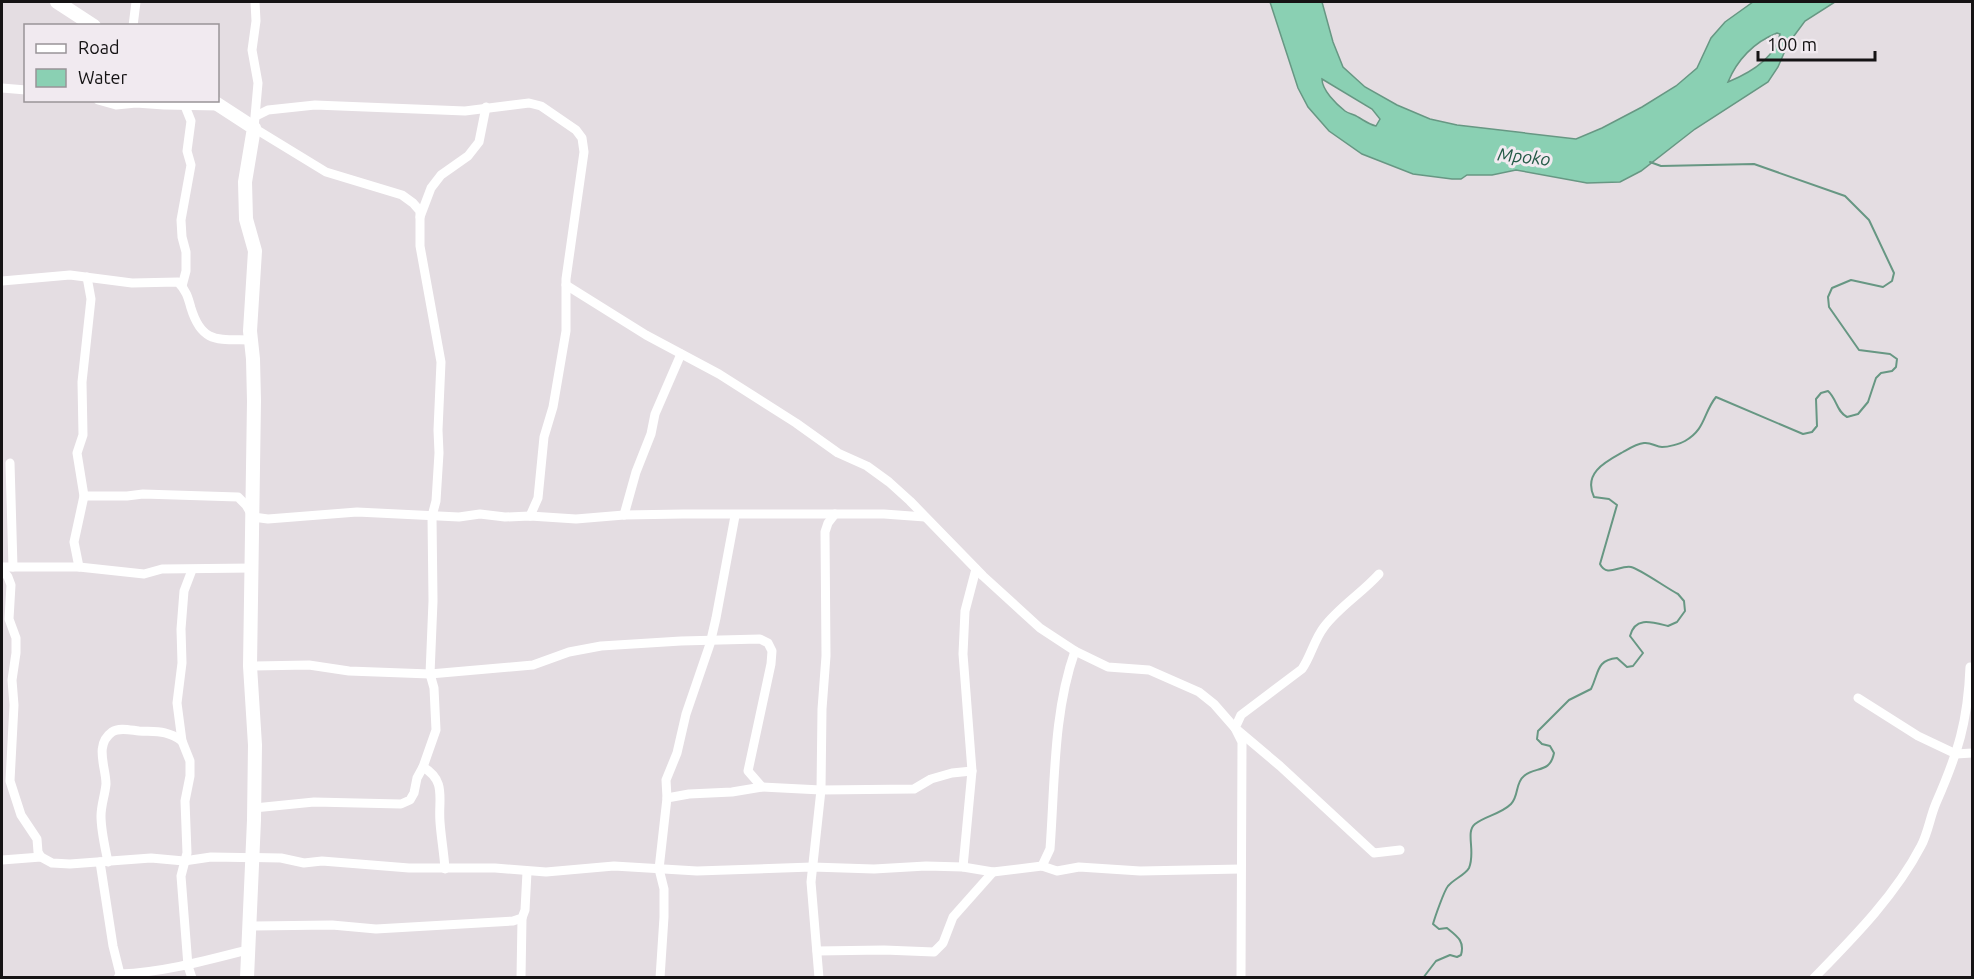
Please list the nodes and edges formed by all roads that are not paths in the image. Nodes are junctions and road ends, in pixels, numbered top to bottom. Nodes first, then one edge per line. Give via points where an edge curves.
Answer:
1 (57, 2) edge
2 (136, 2) edge
3 (255, 2) edge
4 (91, 24) edge
5 (133, 24) edge
6 (2, 88) edge
7 (24, 90) edge
8 (105, 102) edge
9 (217, 103) edge
10 (185, 106) junction
11 (486, 107) junction
12 (255, 122) junction
13 (420, 217) junction
14 (87, 277) junction
15 (2, 281) edge
16 (566, 285) junction
17 (183, 286) junction
18 (251, 340) junction
19 (681, 354) junction
20 (10, 464) dead end
21 (84, 496) junction
22 (835, 514) junction
23 (624, 515) junction
24 (432, 516) junction
25 (530, 516) junction
26 (735, 516) junction
27 (253, 517) junction
28 (925, 517) junction
29 (13, 567) junction
30 (79, 567) junction
31 (2, 568) edge
32 (253, 568) junction
33 (976, 569) junction
34 (192, 570) junction
35 (1379, 574) dead end
36 (711, 641) junction
37 (1075, 651) junction
38 (250, 666) junction
39 (1970, 667) dead end
40 (430, 674) junction
41 (1858, 699) dead end
42 (1235, 728) junction
43 (182, 741) junction
44 (1972, 753) edge
45 (1956, 754) junction
46 (423, 767) junction
47 (972, 771) junction
48 (6, 780) edge
49 (762, 787) junction
50 (821, 790) junction
51 (667, 798) junction
52 (254, 808) junction
53 (1400, 850) dead end
54 (41, 857) junction
55 (253, 858) junction
56 (2, 860) edge
57 (184, 861) junction
58 (104, 862) junction
59 (1042, 866) junction
60 (812, 867) junction
61 (963, 867) junction
62 (445, 869) junction
63 (659, 869) junction
64 (1241, 869) junction
65 (527, 872) junction
66 (993, 872) junction
67 (522, 918) junction
68 (248, 926) junction
69 (247, 950) junction
70 (817, 951) junction
71 (188, 966) junction
72 (119, 976) edge
73 (192, 978) edge
74 (247, 978) edge
75 (521, 978) edge
76 (660, 978) edge
77 (819, 978) edge
78 (1241, 978) edge
79 (1814, 978) edge

1 - 4 street
2 - 5 street
3 - 12 street
6 - 7 street
8 - 10 street
9 - 10 street
9 - 12 street
10 - 17 street via 191,121 191,165 181,220 186,252
11 - 12 street via 436,111 315,105 268,110
11 - 13 street via 479,142 462,161 441,175
11 - 16 street via 529,102 576,130 582,138 584,153
12 - 13 street via 326,172 402,195 413,203
12 - 18 street via 245,182 246,219 255,251
13 - 24 street via 422,257 441,362 439,453
14 - 15 street
14 - 17 street via 132,283 178,282
14 - 21 street via 91,299 82,382 83,435 77,453
16 - 19 street
16 - 25 street via 566,331 544,437 538,498
17 - 18 street via 201,331 210,337
18 - 27 street
19 - 23 street via 655,414
19 - 28 street via 719,374 838,453 867,466
20 - 29 street
21 - 27 street via 238,497
21 - 30 street via 74,542
22 - 26 street
22 - 28 street
22 - 50 street via 828,523 825,541
23 - 25 street via 576,519
23 - 26 street
24 - 25 street
24 - 27 street via 357,512
24 - 40 street
26 - 36 street
27 - 32 street
28 - 33 street
29 - 30 street
29 - 31 street
30 - 34 street via 144,574 162,568
31 - 48 street via 11,585 9,619 16,638
32 - 34 street
32 - 38 street
33 - 37 street via 1040,628
33 - 47 street via 965,611 963,654
34 - 43 street via 184,591 181,629 177,703
35 - 42 street via 1324,626 1302,669 1241,716
36 - 40 street via 601,646 533,665
36 - 49 street via 760,639 772,651 748,771
36 - 51 street via 666,780
37 - 42 street via 1108,667 1149,670 1199,692
37 - 59 street via 1062,702 1050,849
38 - 40 street via 309,665 349,671
38 - 52 street
39 - 45 street via 1968,709
40 - 46 street via 436,730
41 - 45 street via 1899,726
42 - 53 street via 1374,853
42 - 64 street via 1242,742
43 - 57 street via 190,761 185,801 188,853
43 - 58 street via 163,731 124,729 113,731 107,738 101,755 106,786 101,818
44 - 45 street
45 - 79 street via 1922,844 1910,865 1870,918
46 - 52 street via 410,800 400,804 314,802
46 - 62 street via 431,772 440,788
47 - 50 street via 931,779 914,789
47 - 61 street
48 - 54 street via 21,815 37,838
49 - 50 street
49 - 51 street
50 - 60 street
51 - 63 street
52 - 55 street
54 - 56 street
54 - 58 street via 52,863
55 - 57 street
55 - 62 street
55 - 68 street
57 - 58 street via 151,858
57 - 71 street
58 - 72 street
59 - 64 street via 1057,870
59 - 66 street
60 - 61 street
60 - 63 street
60 - 70 street
61 - 66 street
62 - 65 street
63 - 65 street via 614,866
63 - 76 street via 664,889
64 - 78 street
65 - 67 street
66 - 70 street via 953,917 943,943 934,952
67 - 68 street via 376,929
67 - 75 street
68 - 69 street
69 - 71 street
69 - 74 street
70 - 77 street
71 - 72 street
71 - 73 street

